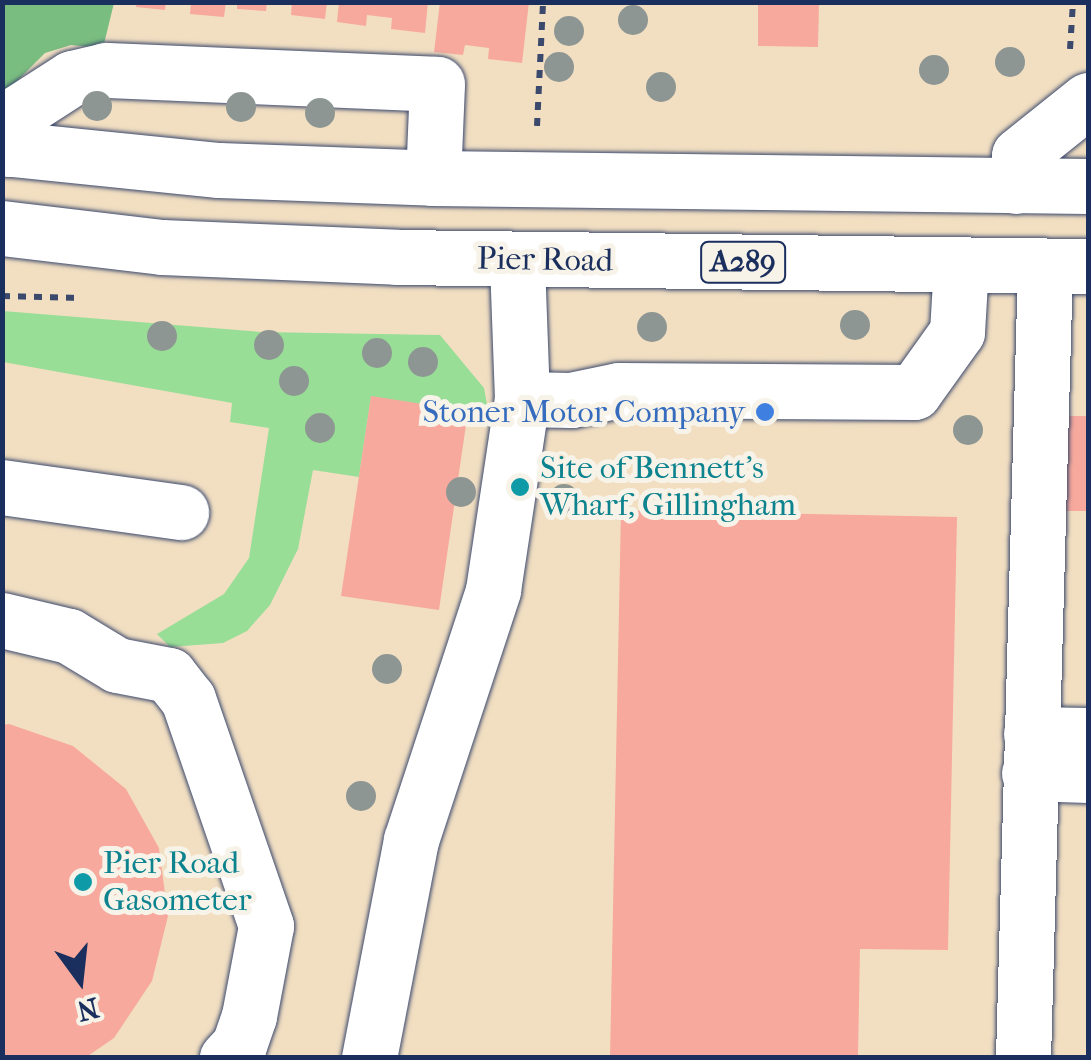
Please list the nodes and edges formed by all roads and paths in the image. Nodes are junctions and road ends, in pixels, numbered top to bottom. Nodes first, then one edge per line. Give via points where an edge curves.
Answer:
1 (544, 2) edge
2 (1088, 100) edge
3 (536, 138) dead end
4 (6, 149) edge
5 (433, 178) junction
6 (1016, 186) junction
7 (1088, 186) edge
8 (2, 228) edge
9 (517, 260) junction
10 (961, 264) junction
11 (1067, 266) edge
12 (1066, 370) edge
13 (522, 399) junction
14 (2, 487) edge
15 (181, 512) dead end
16 (2, 620) edge
17 (1088, 735) edge
18 (1030, 754) junction
19 (1088, 774) edge
20 (226, 1058) edge
21 (369, 1058) edge
22 (1023, 1058) edge

1 - 3 path
2 - 6 main road via 1019,155
4 - 5 main road via 219,170
4 - 5 main road via 19,112 72,78 106,70 436,84
5 - 6 main road
6 - 7 main road
8 - 9 main road, Pier Road / A289 via 162,248
9 - 10 main road, Pier Road / A289
9 - 13 main road
10 - 11 main road, Pier Road / A289
10 - 13 main road via 957,332 914,392 619,390 571,400
11 - 12 main road
12 - 18 main road
13 - 21 main road via 493,590 411,840
14 - 15 main road
16 - 20 main road via 70,636 117,665 169,675 188,700 266,926 249,1016 239,1045
17 - 18 main road
18 - 19 main road
18 - 22 main road

